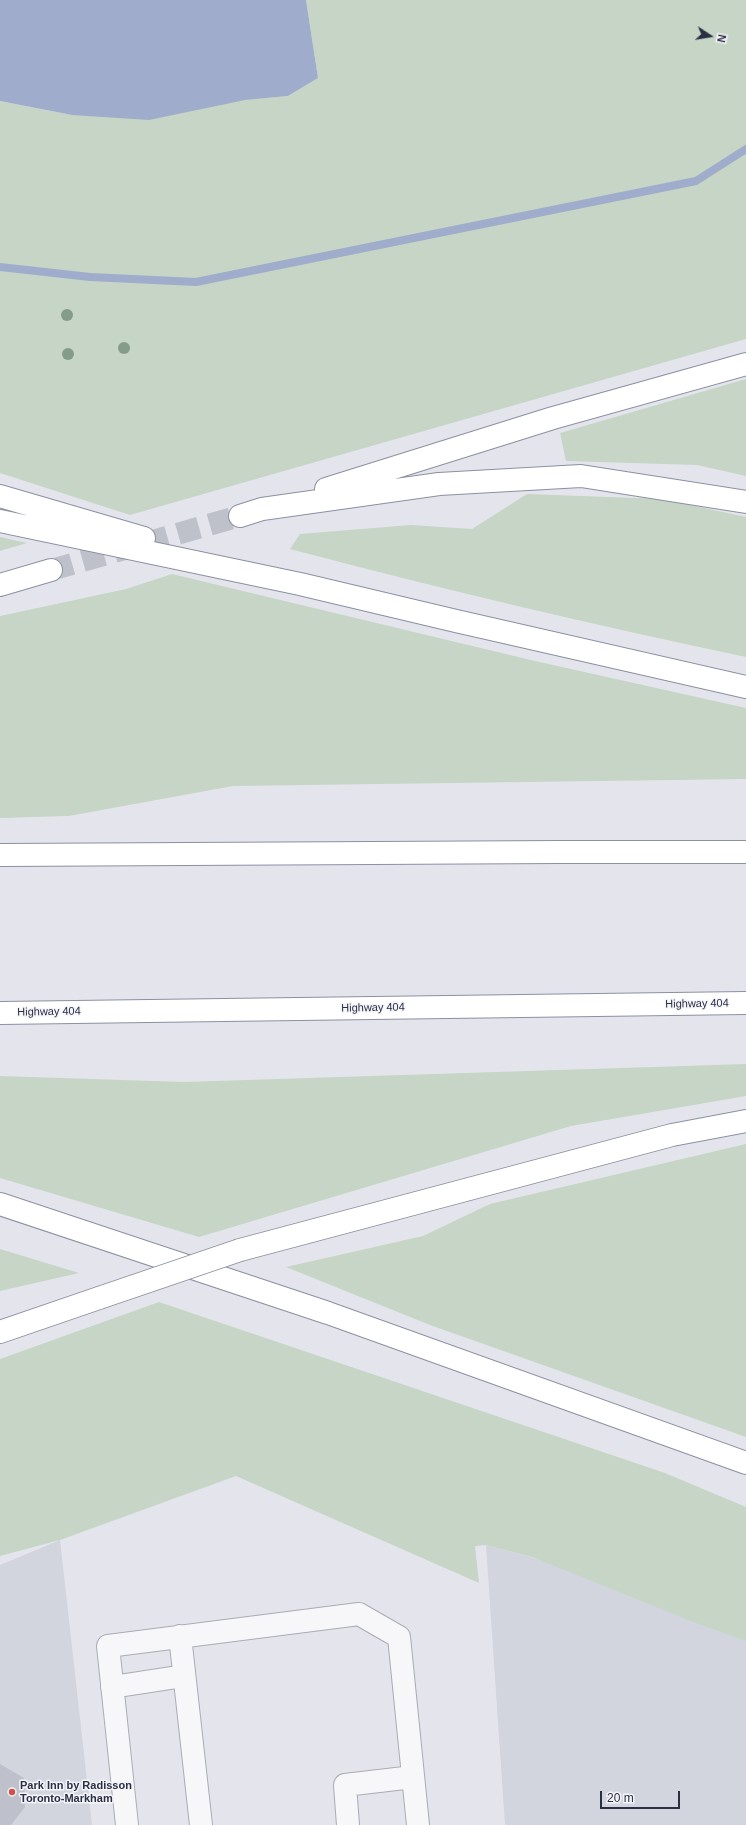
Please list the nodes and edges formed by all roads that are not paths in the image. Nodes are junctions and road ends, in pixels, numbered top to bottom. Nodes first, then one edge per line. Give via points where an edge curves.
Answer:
1 (746, 364) edge
2 (0, 496) edge
3 (746, 502) edge
4 (262, 509) junction
5 (240, 516) tunnel mouth
6 (0, 521) edge
7 (50, 570) tunnel mouth
8 (300, 584) junction
9 (0, 585) edge
10 (746, 687) edge
11 (746, 852) edge
12 (0, 855) edge
13 (746, 1003) edge
14 (0, 1013) edge
15 (746, 1121) edge
16 (0, 1204) edge
17 (99, 1298) junction
18 (0, 1323) edge
19 (0, 1332) edge
20 (746, 1463) edge
21 (180, 1636) junction
22 (184, 1676) junction
23 (112, 1687) junction
24 (413, 1777) junction
25 (127, 1825) edge
26 (201, 1825) edge
27 (348, 1825) edge
28 (418, 1825) edge

1 - 4 highway via 553,418
2 - 8 highway
3 - 4 highway via 582,476 439,484
4 - 5 highway
6 - 8 highway
7 - 9 highway
8 - 10 highway
11 - 12 highway
13 - 14 highway, Highway 404
15 - 17 highway, bridge via 672,1135 240,1250
16 - 20 highway via 328,1313
17 - 18 highway
17 - 19 highway
21 - 22 lane
21 - 23 lane via 108,1646
21 - 24 lane via 359,1614 399,1637
22 - 23 lane
22 - 26 lane
23 - 25 lane
24 - 27 lane via 345,1785
24 - 28 lane

